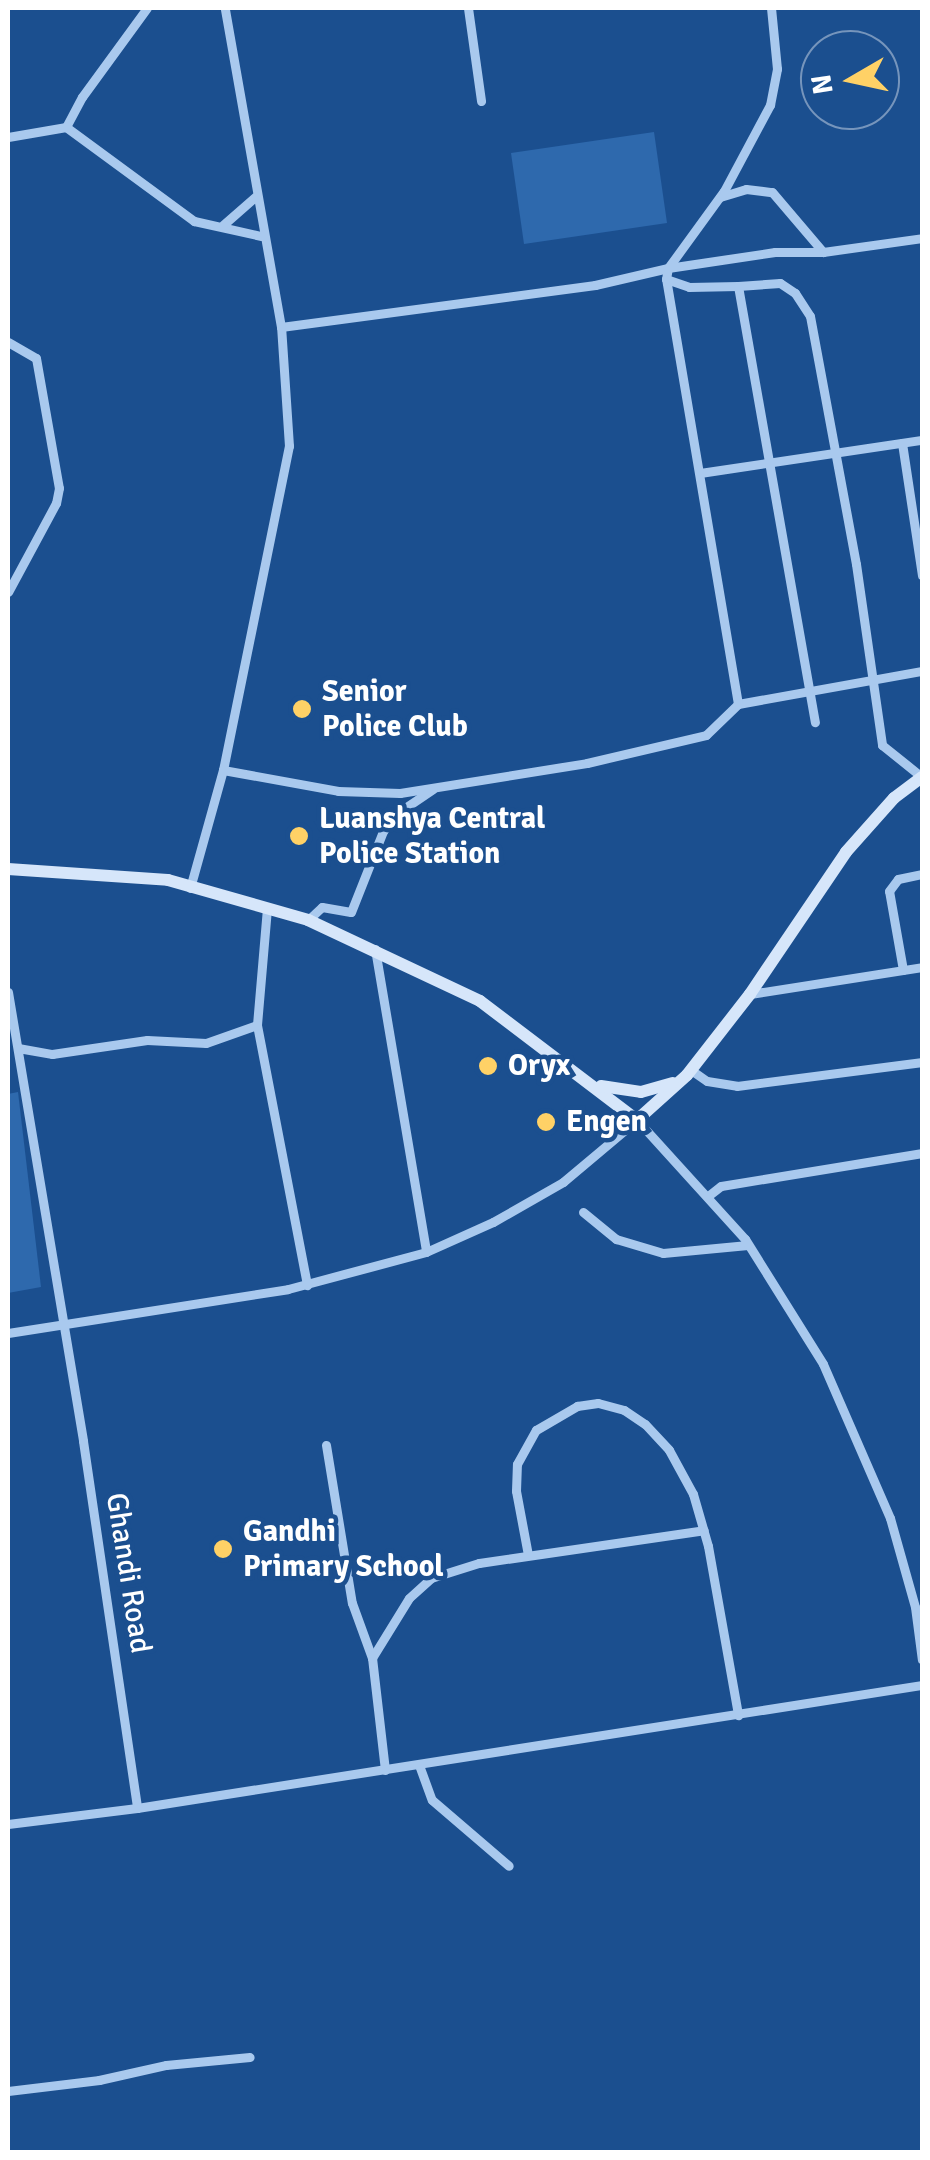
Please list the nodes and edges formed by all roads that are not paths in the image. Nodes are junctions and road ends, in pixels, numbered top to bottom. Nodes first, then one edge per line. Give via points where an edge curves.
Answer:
1 (147, 8) edge
2 (225, 8) edge
3 (468, 8) edge
4 (771, 8) edge
5 (481, 101) dead end
6 (66, 127) junction
7 (8, 138) edge
8 (255, 197) junction
9 (720, 197) junction
10 (222, 225) junction
11 (262, 236) junction
12 (922, 238) edge
13 (822, 252) junction
14 (668, 268) junction
15 (666, 280) junction
16 (738, 286) junction
17 (280, 327) junction
18 (8, 342) edge
19 (922, 440) edge
20 (902, 443) junction
21 (833, 451) junction
22 (770, 460) junction
23 (700, 473) junction
24 (922, 575) edge
25 (8, 592) edge
26 (922, 671) edge
27 (873, 681) junction
28 (809, 691) junction
29 (738, 704) junction
30 (816, 722) dead end
31 (223, 770) junction
32 (922, 777) edge
33 (437, 786) junction
34 (8, 869) edge
35 (922, 874) edge
36 (190, 888) junction
37 (267, 908) junction
38 (308, 920) junction
39 (375, 948) junction
40 (922, 967) edge
41 (903, 970) junction
42 (8, 992) edge
43 (750, 994) junction
44 (257, 1025) junction
45 (18, 1048) junction
46 (922, 1062) edge
47 (689, 1072) junction
48 (594, 1083) junction
49 (637, 1120) junction
50 (922, 1153) edge
51 (708, 1196) junction
52 (583, 1212) dead end
53 (748, 1245) junction
54 (426, 1252) junction
55 (307, 1285) junction
56 (62, 1325) junction
57 (8, 1333) edge
58 (326, 1446) dead end
59 (704, 1530) junction
60 (528, 1556) junction
61 (372, 1658) junction
62 (922, 1660) edge
63 (922, 1684) edge
64 (738, 1716) junction
65 (419, 1765) junction
66 (385, 1770) junction
67 (137, 1808) junction
68 (8, 1824) edge
69 (509, 1866) dead end
70 (250, 2058) dead end
71 (8, 2091) edge

1 - 6 street
2 - 8 street
3 - 5 street
4 - 9 street via 776,87
6 - 7 street
6 - 10 street via 194,220
8 - 10 street
8 - 11 street
9 - 13 street via 746,189 772,192
9 - 14 street
10 - 11 street
11 - 17 street
12 - 13 street
13 - 14 street
14 - 15 street
14 - 17 street via 595,285
15 - 16 street
15 - 23 street
16 - 21 street via 780,283 810,316
16 - 22 street
17 - 31 street via 286,476
18 - 25 street via 36,358 60,488
19 - 20 street
20 - 21 street
20 - 24 street
21 - 22 street
21 - 27 street
22 - 23 street
22 - 28 street
23 - 29 street
26 - 27 street
27 - 28 street
27 - 32 street via 882,746
28 - 29 street
28 - 30 street
29 - 33 street via 706,735 685,742
31 - 33 street via 357,793
31 - 36 street
32 - 43 main road via 846,852
33 - 38 street via 383,831 351,912 322,906
34 - 36 main road via 122,874
35 - 41 street via 898,879 889,891
36 - 37 main road
37 - 38 main road
37 - 44 street
38 - 39 main road
39 - 48 main road via 480,1001
39 - 54 street
40 - 41 street
41 - 43 street
42 - 45 street, Ghandi Road
43 - 47 main road
44 - 45 street via 206,1043 146,1040 52,1054
44 - 55 street
45 - 56 street, Ghandi Road
46 - 47 street via 737,1086
47 - 48 main road via 641,1092
47 - 49 main road
48 - 49 main road
49 - 51 street
49 - 54 street via 562,1182
50 - 51 street via 721,1186
51 - 53 street
52 - 53 street via 616,1239 663,1253
53 - 62 street via 824,1364 876,1479 910,1590
54 - 55 street
55 - 56 street
56 - 57 street
56 - 67 street, Ghandi Road
58 - 61 street via 352,1603
59 - 60 street
59 - 60 street via 687,1482 658,1436 624,1410 598,1403 554,1417 524,1447 516,1492
59 - 64 street
60 - 61 street via 432,1578 409,1598
61 - 66 street
63 - 64 street
64 - 65 street
65 - 66 street
65 - 69 street via 432,1800
66 - 67 street
67 - 68 street
70 - 71 street

